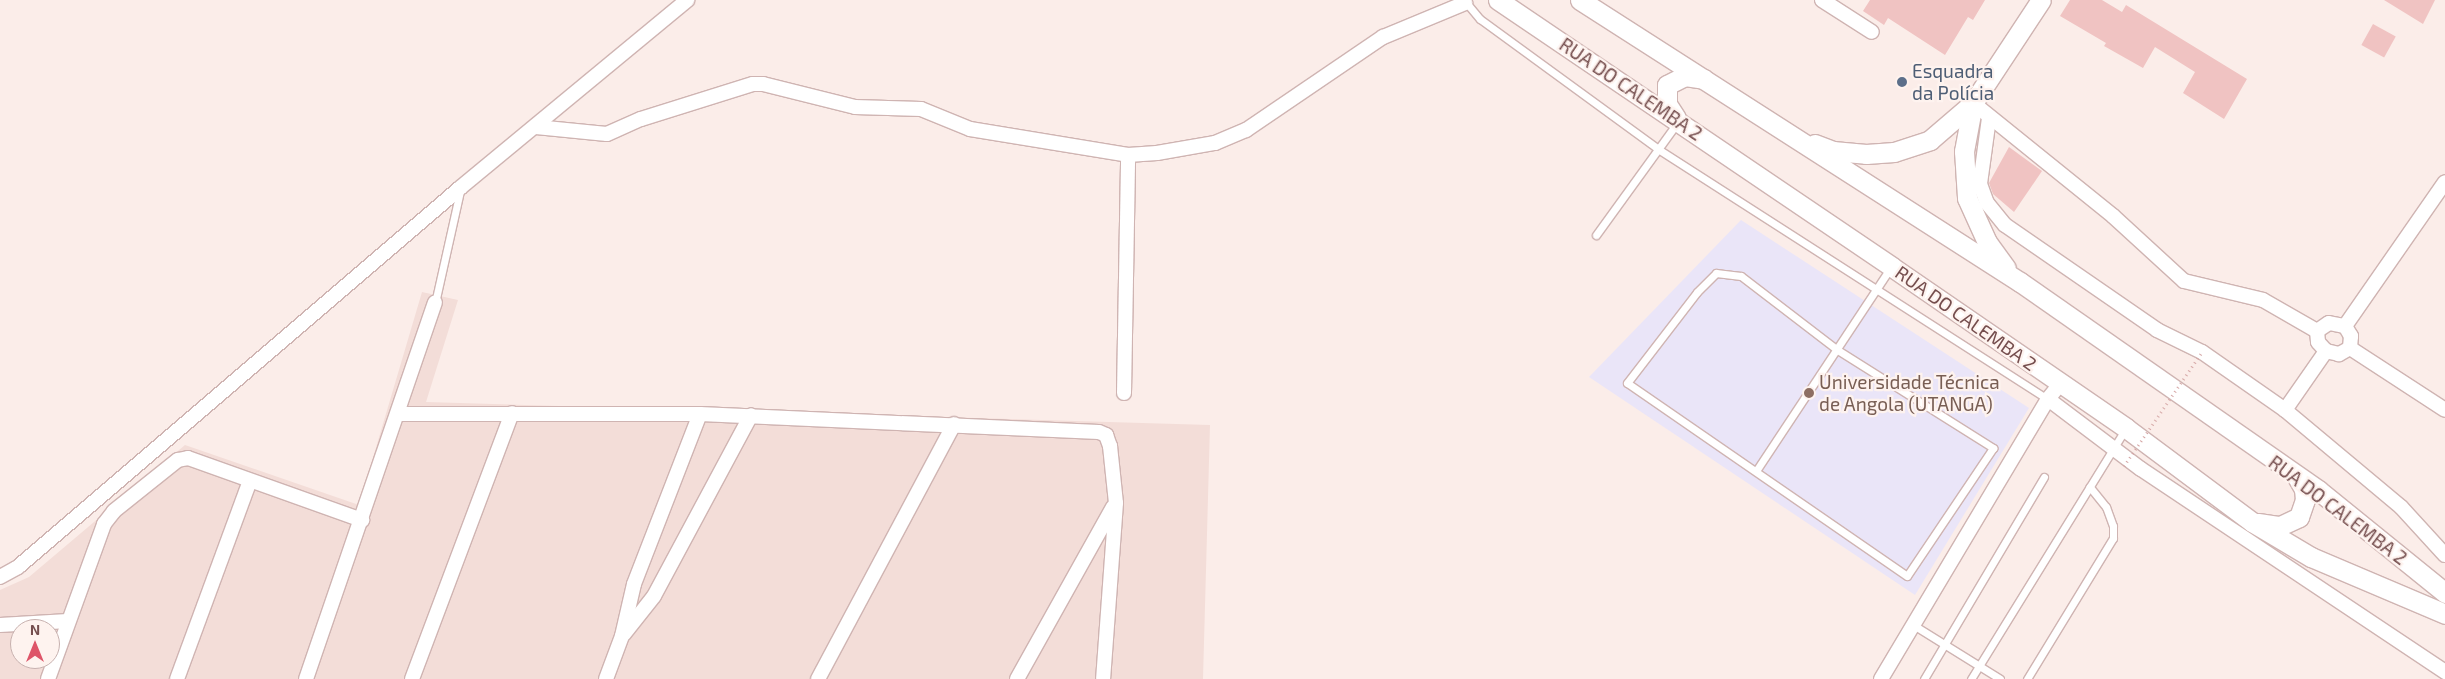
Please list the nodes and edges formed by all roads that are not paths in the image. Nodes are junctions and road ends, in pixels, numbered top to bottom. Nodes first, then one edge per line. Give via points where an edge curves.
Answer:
1 (687, 0) edge
2 (1498, 0) edge
3 (1580, 0) edge
4 (1822, 0) edge
5 (2041, 0) edge
6 (1464, 1) edge
7 (1872, 32) dead end
8 (1707, 80) junction
9 (1973, 103) junction
10 (1989, 118) junction
11 (1679, 121) junction
12 (536, 127) junction
13 (1786, 133) junction
14 (1658, 149) junction
15 (1128, 155) junction
16 (2445, 182) edge
17 (460, 188) junction
18 (1596, 234) dead end
19 (1892, 267) junction
20 (2020, 282) junction
21 (1875, 291) junction
22 (435, 303) joint
23 (2345, 326) junction
24 (2317, 331) junction
25 (2350, 348) junction
26 (1836, 349) junction
27 (2326, 351) junction
28 (2061, 383) junction
29 (1124, 393) dead end
30 (2048, 400) junction
31 (2285, 410) junction
32 (2445, 410) edge
33 (398, 414) junction
34 (512, 414) junction
35 (700, 414) junction
36 (751, 416) junction
37 (954, 424) junction
38 (2126, 428) junction
39 (2114, 449) junction
40 (1756, 471) junction
41 (2295, 475) junction
42 (2044, 477) dead end
43 (250, 481) junction
44 (2090, 487) junction
45 (1116, 503) junction
46 (362, 520) junction
47 (2252, 522) junction
48 (2445, 555) edge
49 (0, 577) edge
50 (2445, 592) edge
51 (2445, 614) edge
52 (68, 620) junction
53 (0, 625) edge
54 (1915, 626) junction
55 (622, 636) junction
56 (1945, 644) junction
57 (1979, 666) junction
58 (2445, 672) edge
59 (48, 679) edge
60 (177, 679) edge
61 (306, 679) edge
62 (412, 679) edge
63 (606, 679) edge
64 (818, 679) edge
65 (1017, 679) edge
66 (1102, 679) edge
67 (1881, 679) edge
68 (1924, 679) edge
69 (1971, 679) edge
70 (2000, 679) edge
71 (2027, 679) edge

1 - 12 street
2 - 11 main road, RUA DO CALEMBA 2
3 - 8 main road, RUA DO CALEMBA 2
4 - 7 street
5 - 9 main road
6 - 14 lane via 1480,19
6 - 15 street via 1383,38 1228,139 1167,152
8 - 11 main road via 1685,76 1667,85 1667,104
8 - 13 main road, RUA DO CALEMBA 2
9 - 10 street
9 - 13 main road via 1930,140 1894,152 1833,151
9 - 20 main road via 1964,152 1967,198 1987,242
10 - 24 street via 2113,216 2184,281 2263,300
10 - 31 street via 1980,184 1987,203 2005,225 2157,330 2202,352
11 - 14 lane
11 - 19 main road, RUA DO CALEMBA 2
12 - 15 street via 607,134 659,113 753,84 763,84 855,107 921,109 970,128
12 - 17 street
13 - 20 main road, RUA DO CALEMBA 2
14 - 18 lane
14 - 21 lane
15 - 29 street
16 - 23 street
17 - 22 lane
17 - 49 street via 18,567
19 - 21 lane
19 - 28 main road, RUA DO CALEMBA 2
20 - 41 main road, RUA DO CALEMBA 2
21 - 26 lane
21 - 30 lane
22 - 33 street
23 - 24 street via 2329,323
23 - 25 street via 2352,336
24 - 27 street via 2318,342
25 - 27 street via 2339,354
25 - 32 street
26 - 40 lane
26 - 40 lane via 1741,276 1716,273 1697,292 1627,383
26 - 40 lane via 1993,448 1907,576
27 - 31 street
28 - 30 street
28 - 38 main road, RUA DO CALEMBA 2
30 - 39 street
30 - 54 street
31 - 48 street via 2401,507
33 - 34 street
33 - 46 street
34 - 35 street
34 - 62 street
35 - 36 street
35 - 55 street via 634,584
36 - 37 street
36 - 55 street via 654,596
37 - 45 street via 1106,435
37 - 64 street
38 - 39 lane
38 - 47 main road, RUA DO CALEMBA 2
39 - 44 lane
39 - 58 street
41 - 47 main road via 2304,488 2305,500 2299,518 2280,526
41 - 50 main road, RUA DO CALEMBA 2
42 - 56 lane
43 - 46 street
43 - 52 street via 188,458 169,466 114,511 104,524
43 - 60 street
44 - 57 lane
44 - 71 lane via 2106,507 2113,526 2113,538
45 - 65 street
45 - 66 street
46 - 61 street
47 - 51 main road, RUA DO CALEMBA 2 via 2311,557
52 - 53 street
52 - 59 street
54 - 56 lane
54 - 67 street
55 - 63 street
56 - 57 lane
56 - 68 lane
57 - 69 lane
57 - 70 lane

